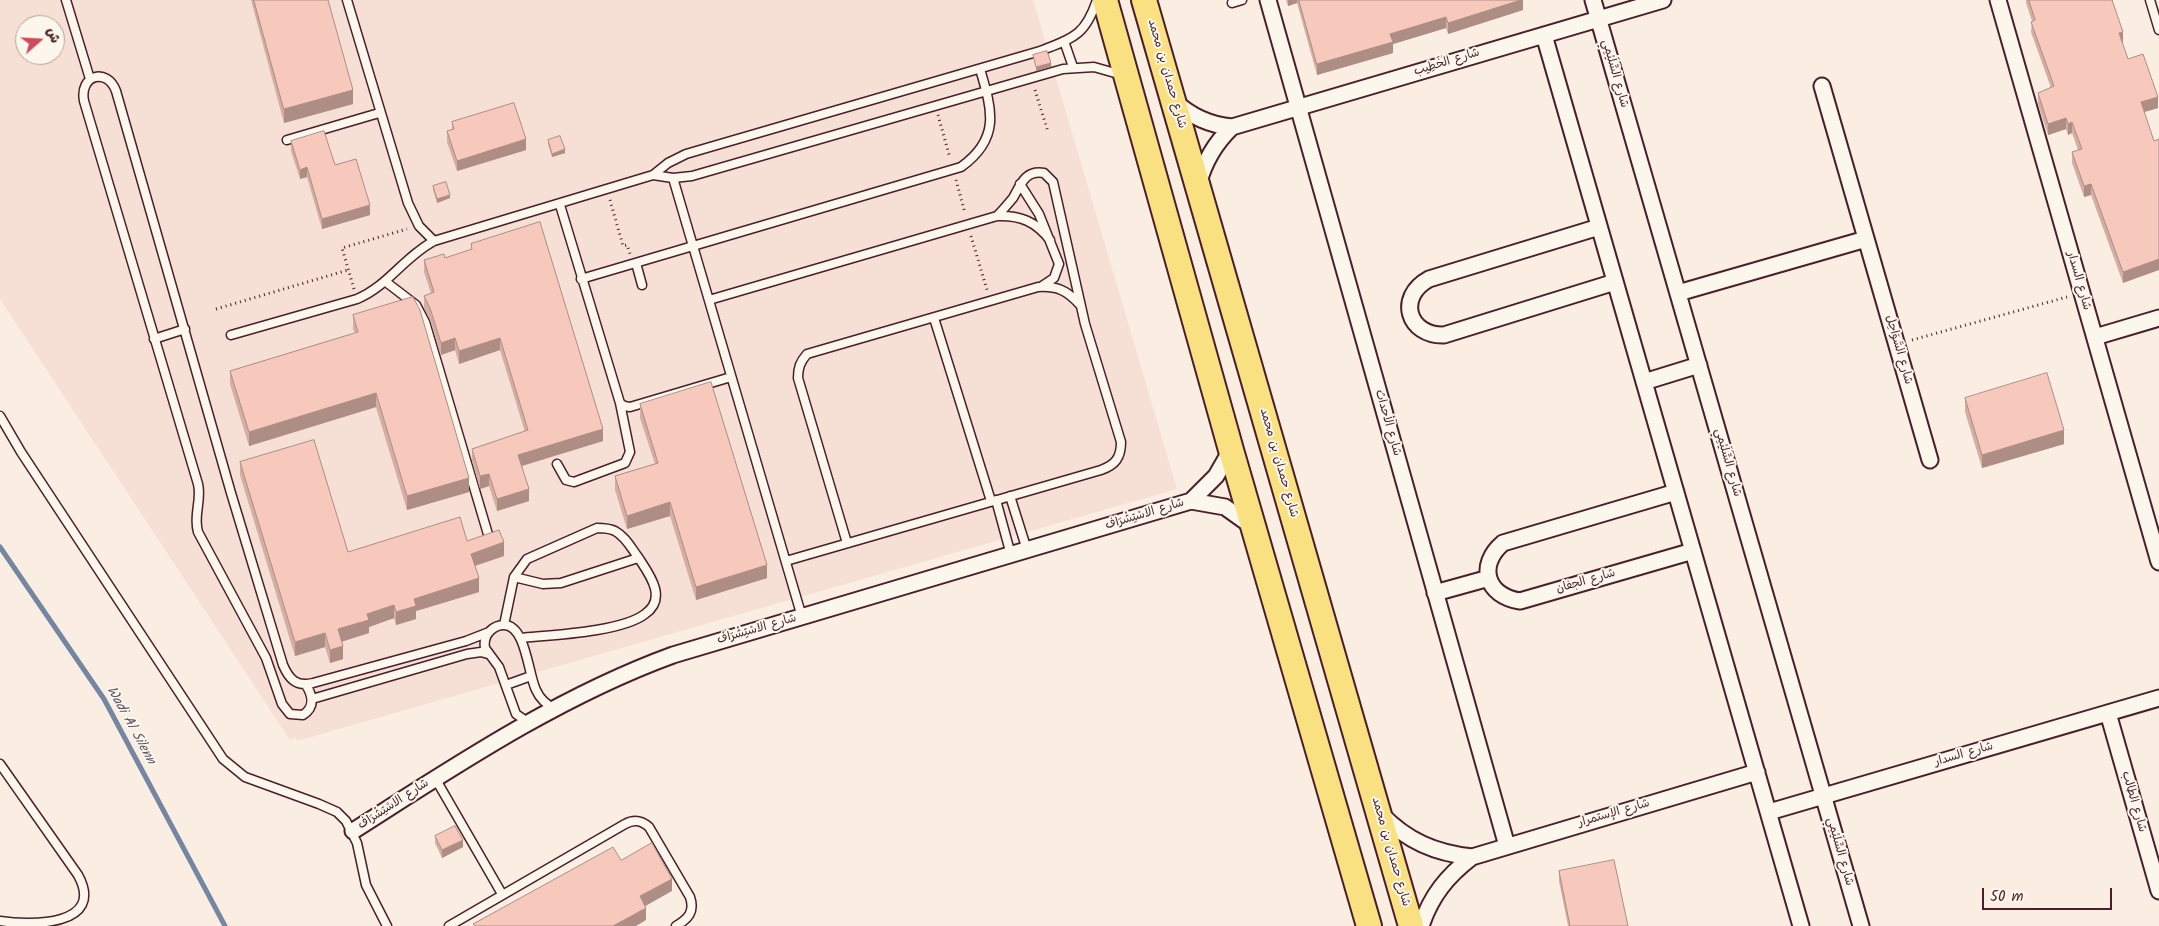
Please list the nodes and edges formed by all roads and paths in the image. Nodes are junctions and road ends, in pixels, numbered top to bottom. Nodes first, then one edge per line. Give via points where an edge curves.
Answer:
1 (66, 0) edge
2 (347, 0) edge
3 (1096, 0) edge
4 (1105, 0) edge
5 (1144, 0) edge
6 (1242, 0) edge
7 (1268, 0) edge
8 (1593, 0) edge
9 (1663, 0) edge
10 (1998, 0) edge
11 (2150, 0) edge
12 (1232, 3) dead end
13 (1598, 19) junction
14 (2159, 30) edge
15 (1544, 35) junction
16 (1064, 41) junction
17 (1073, 67) junction
18 (980, 69) junction
19 (1032, 77) junction
20 (1127, 78) junction
21 (90, 79) junction
22 (1822, 86) dead end
23 (986, 91) junction
24 (1173, 100) junction
25 (935, 106) junction
26 (1298, 108) junction
27 (379, 113) junction
28 (1232, 127) junction
29 (1048, 132) dead end
30 (287, 140) dead end
31 (953, 170) junction
32 (653, 175) junction
33 (673, 178) junction
34 (1020, 184) junction
35 (1198, 185) junction
36 (607, 190) junction
37 (560, 205) junction
38 (998, 216) junction
39 (968, 225) junction
40 (419, 226) junction
41 (1599, 227) junction
42 (1050, 240) junction
43 (1866, 240) junction
44 (434, 241) junction
45 (693, 246) junction
46 (634, 263) junction
47 (348, 270) junction
48 (581, 279) junction
49 (386, 282) junction
50 (1615, 282) junction
51 (642, 285) dead end
52 (1038, 288) junction
53 (2082, 293) junction
54 (1678, 294) junction
55 (357, 299) junction
56 (709, 300) junction
57 (990, 301) junction
58 (1080, 306) junction
59 (216, 309) dead end
60 (934, 318) junction
61 (2159, 318) edge
62 (185, 329) junction
63 (231, 335) dead end
64 (2094, 337) junction
65 (154, 339) junction
66 (1897, 344) junction
67 (1698, 365) junction
68 (731, 377) junction
69 (1644, 382) junction
70 (620, 402) junction
71 (0, 416) edge
72 (1231, 450) junction
73 (1930, 460) dead end
74 (557, 464) dead end
75 (1676, 492) junction
76 (1010, 496) junction
77 (994, 501) junction
78 (1192, 501) junction
79 (1254, 528) junction
80 (490, 541) edge
81 (847, 543) junction
82 (1027, 550) junction
83 (1692, 551) junction
84 (1012, 554) junction
85 (638, 558) junction
86 (786, 561) junction
87 (2159, 562) edge
88 (514, 577) junction
89 (1489, 578) junction
90 (1435, 593) junction
91 (802, 617) junction
92 (504, 625) junction
93 (489, 632) junction
94 (521, 638) junction
95 (488, 654) junction
96 (287, 674) junction
97 (531, 676) junction
98 (273, 680) junction
99 (306, 685) junction
100 (506, 685) junction
101 (2159, 698) edge
102 (312, 700) junction
103 (555, 709) junction
104 (2108, 713) junction
105 (529, 724) junction
106 (0, 764) edge
107 (1757, 772) junction
108 (435, 778) junction
109 (1823, 796) junction
110 (1378, 811) junction
111 (1769, 812) junction
112 (353, 831) junction
113 (1507, 846) junction
114 (1472, 856) junction
115 (2159, 891) edge
116 (502, 894) junction
117 (0, 921) edge
118 (387, 926) edge
119 (449, 926) edge
120 (676, 926) edge
121 (1369, 926) edge
122 (1411, 926) edge
123 (1421, 926) edge
124 (1802, 926) edge
125 (1861, 926) edge

1 - 21 lane
2 - 27 lane
3 - 16 lane via 1087,24 1077,36
4 - 20 main road
5 - 24 main road, شارع حمدان بن محمد
6 - 12 lane
7 - 26 street, شارع الأحداث
8 - 13 street, شارع السِّلَيْمِي
9 - 13 street, شارع الخَطِيب
10 - 53 street, شارع السدار
11 - 14 lane
13 - 15 street, شارع الخَطِيب
13 - 54 street, شارع السِّلَيْمِي
15 - 26 street, شارع الخَطِيب
15 - 41 street
16 - 17 lane
16 - 18 lane
17 - 19 lane
17 - 20 lane via 1094,67
18 - 23 lane
18 - 32 lane via 686,154
19 - 23 lane
19 - 29 path
20 - 72 main road
21 - 62 lane via 98,76 113,83
21 - 65 lane via 84,84 84,101
22 - 43 street, شارع السَّوَاحِل
23 - 25 lane
23 - 31 lane via 991,112 985,139 975,155
24 - 28 street, شارع الخَطِيب via 1206,122
24 - 35 main road, شارع حمدان بن محمد
25 - 31 path
25 - 33 lane via 692,176
26 - 28 street, شارع الخَطِيب
26 - 90 street, شارع الأحداث
27 - 30 lane
27 - 40 lane via 408,203
28 - 35 street via 1206,159
31 - 39 path
31 - 45 lane
32 - 33 lane
32 - 36 lane
33 - 45 lane
34 - 38 lane
34 - 42 lane via 1032,200
34 - 58 lane via 1025,177 1038,172 1053,182
35 - 110 main road, شارع حمدان بن محمد
36 - 37 lane
36 - 46 path via 623,246 627,245
37 - 44 lane
37 - 48 lane
38 - 39 lane
38 - 42 lane via 1022,218 1038,227
39 - 56 lane
39 - 57 path
40 - 44 lane
40 - 47 path via 342,248
41 - 50 street
41 - 50 street via 1429,279 1421,283 1412,295 1409,304 1411,317 1424,332 1444,335
42 - 52 lane via 1059,264 1058,270 1054,278
43 - 54 street
43 - 66 street, شارع السَّوَاحِل
44 - 49 lane via 408,258
45 - 46 lane
45 - 56 lane
46 - 48 lane
46 - 51 lane
47 - 55 path
47 - 59 path
48 - 70 lane
49 - 55 lane
49 - 80 lane via 416,305 425,322
50 - 69 street
52 - 57 lane
52 - 58 lane via 1050,286 1066,291
53 - 64 street, شارع السدار
53 - 66 path
54 - 67 street, شارع السِّلَيْمِي
55 - 63 lane
56 - 68 lane
57 - 60 lane
58 - 76 lane via 1121,442 1121,452 1110,467
60 - 77 lane
60 - 81 lane via 814,350 801,361 798,378
61 - 64 street
62 - 65 lane
62 - 96 lane
64 - 87 street, شارع السدار
65 - 98 lane via 198,484 198,532 266,658
66 - 73 street, شارع السَّوَاحِل
67 - 69 street
67 - 109 street, شارع السِّلَيْمِي
68 - 70 lane via 630,407
68 - 86 lane
69 - 75 street
70 - 74 lane via 630,452 624,463 569,482
71 - 112 lane via 223,759 254,781 337,812
72 - 78 street, شارع الاسْتِشْرَاف via 1216,476
72 - 79 main road
75 - 83 street
75 - 89 street via 1503,543 1489,560
76 - 77 lane
76 - 82 lane
77 - 81 lane
77 - 84 lane
78 - 79 street, شارع الاسْتِشْرَاف via 1225,507
78 - 82 street, شارع الاسْتِشْرَاف
79 - 121 main road
81 - 86 lane
82 - 84 street, شارع الاسْتِشْرَاف
83 - 89 street, شارع الجفان via 1520,601 1500,594
83 - 107 street
84 - 91 street, شارع الاسْتِشْرَاف
85 - 88 lane via 561,583 544,584
85 - 88 lane via 621,535 606,528 597,528 527,559
85 - 94 lane via 655,584 653,605 646,614 605,628
86 - 91 lane
88 - 92 lane
89 - 90 street
90 - 113 street, شارع الأحداث
91 - 103 street, شارع الاسْتِشْرَاف via 657,661
92 - 93 lane
92 - 94 lane via 514,628
93 - 95 lane via 484,643
93 - 99 lane
94 - 97 lane
95 - 100 lane via 499,667
95 - 102 lane via 474,652
96 - 98 lane
96 - 99 lane via 295,682
97 - 100 lane
97 - 103 lane via 542,699
98 - 102 lane via 282,704 290,714 303,715
99 - 102 lane
100 - 105 lane via 516,714
101 - 104 street, شارع السدار
103 - 105 street, شارع الاسْتِشْرَاف
104 - 109 street, شارع السدار
104 - 115 street, شارع الطالب
105 - 108 street, شارع الاسْتِشْرَاف
106 - 117 lane via 78,875 84,890 76,914 58,923 26,925
107 - 111 street
107 - 113 street, شارع الإستمرار
108 - 112 street, شارع الاسْتِشْرَاف
108 - 116 lane
109 - 111 street, شارع السدار
109 - 125 street, شارع السِّلَيْمِي
110 - 114 street, شارع الإستمرار via 1416,842 1450,855
110 - 122 main road, شارع حمدان بن محمد
111 - 124 street
112 - 118 lane via 366,885
113 - 114 street, شارع الإستمرار
114 - 123 street, شارع الإستمرار via 1440,886
116 - 119 lane
116 - 120 lane via 629,821 639,821 649,827 690,897 691,912

